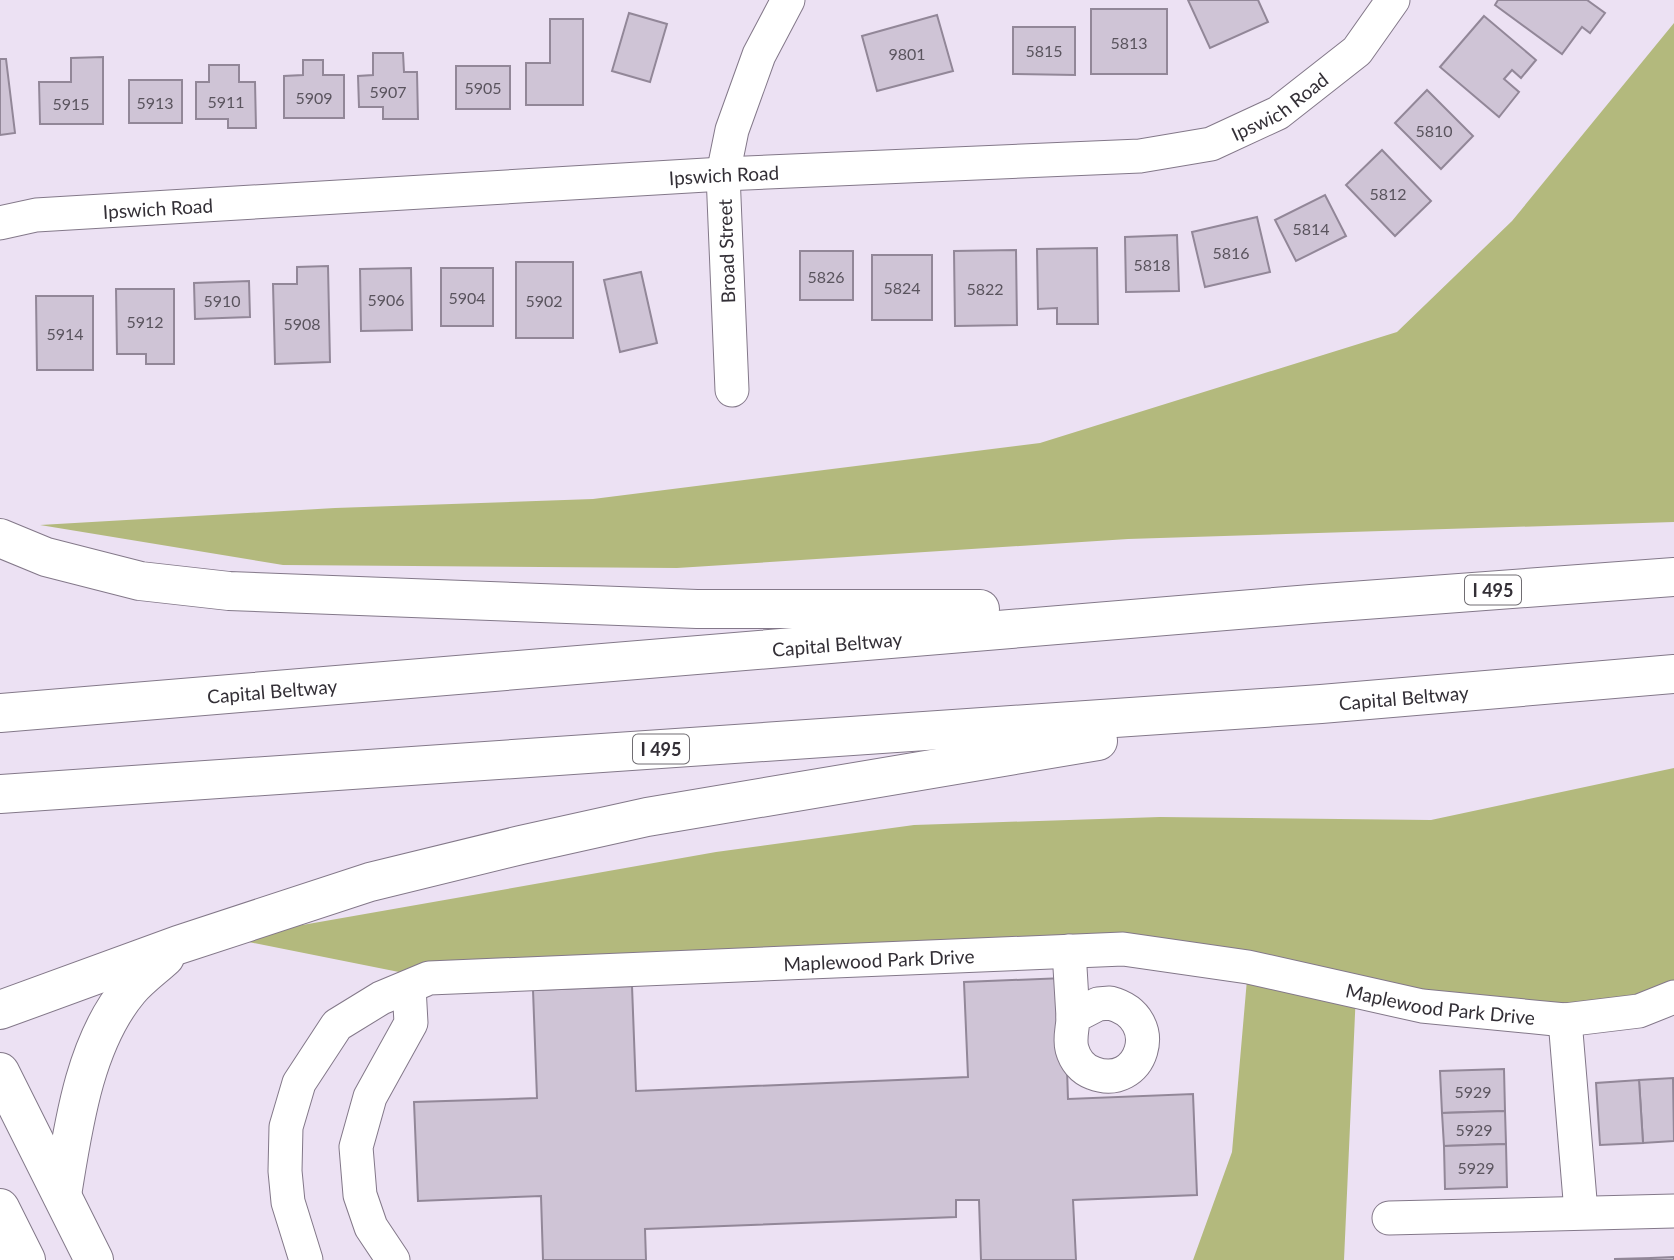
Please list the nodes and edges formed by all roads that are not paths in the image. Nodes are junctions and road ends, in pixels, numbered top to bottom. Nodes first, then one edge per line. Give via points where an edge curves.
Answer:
1 (788, 0) edge
2 (1393, 0) edge
3 (723, 174) junction
4 (0, 223) edge
5 (732, 390) dead end
6 (0, 538) edge
7 (1674, 576) edge
8 (1311, 604) junction
9 (1674, 674) edge
10 (1321, 704) junction
11 (0, 713) edge
12 (0, 794) edge
13 (178, 945) junction
14 (1069, 951) junction
15 (410, 987) junction
16 (1674, 997) edge
17 (0, 1010) edge
18 (1073, 1017) dead end
19 (1565, 1020) junction
20 (0, 1072) edge
21 (62, 1195) junction
22 (0, 1208) edge
23 (1674, 1211) edge
24 (1581, 1212) junction
25 (1388, 1219) dead end
26 (0, 1254) edge
27 (5, 1260) edge
28 (26, 1260) edge
29 (94, 1260) edge
30 (306, 1260) edge
31 (393, 1260) edge

1 - 3 street, Broad Street via 759,55 732,130
2 - 3 street, Ipswich Road via 1348,59 1278,114 1211,144 1140,156
3 - 4 street, Ipswich Road via 36,215
3 - 5 street, Broad Street
6 - 8 main road via 46,557 140,581 229,590 697,609
7 - 8 main road, Capital Beltway / I 495
8 - 11 main road, Capital Beltway / I 495
9 - 10 main road, Capital Beltway / I 495
10 - 12 main road, Capital Beltway / I 495
10 - 13 main road via 647,817 370,882
13 - 17 main road
13 - 21 main road via 129,990 88,1067
14 - 15 street, Maplewood Park Drive via 429,978
14 - 18 street
14 - 19 street, Maplewood Park Drive via 1123,949 1248,967 1422,1006
15 - 30 street, Maplewood Park Drive via 337,1025 299,1083 286,1127 285,1171 288,1202
15 - 31 street via 411,1023 370,1097 356,1147 360,1195 371,1227
16 - 19 street, Maplewood Park Drive via 1639,1011
19 - 24 street
20 - 21 main road
21 - 29 main road
22 - 28 main road
23 - 24 street
24 - 25 street
26 - 27 main road

